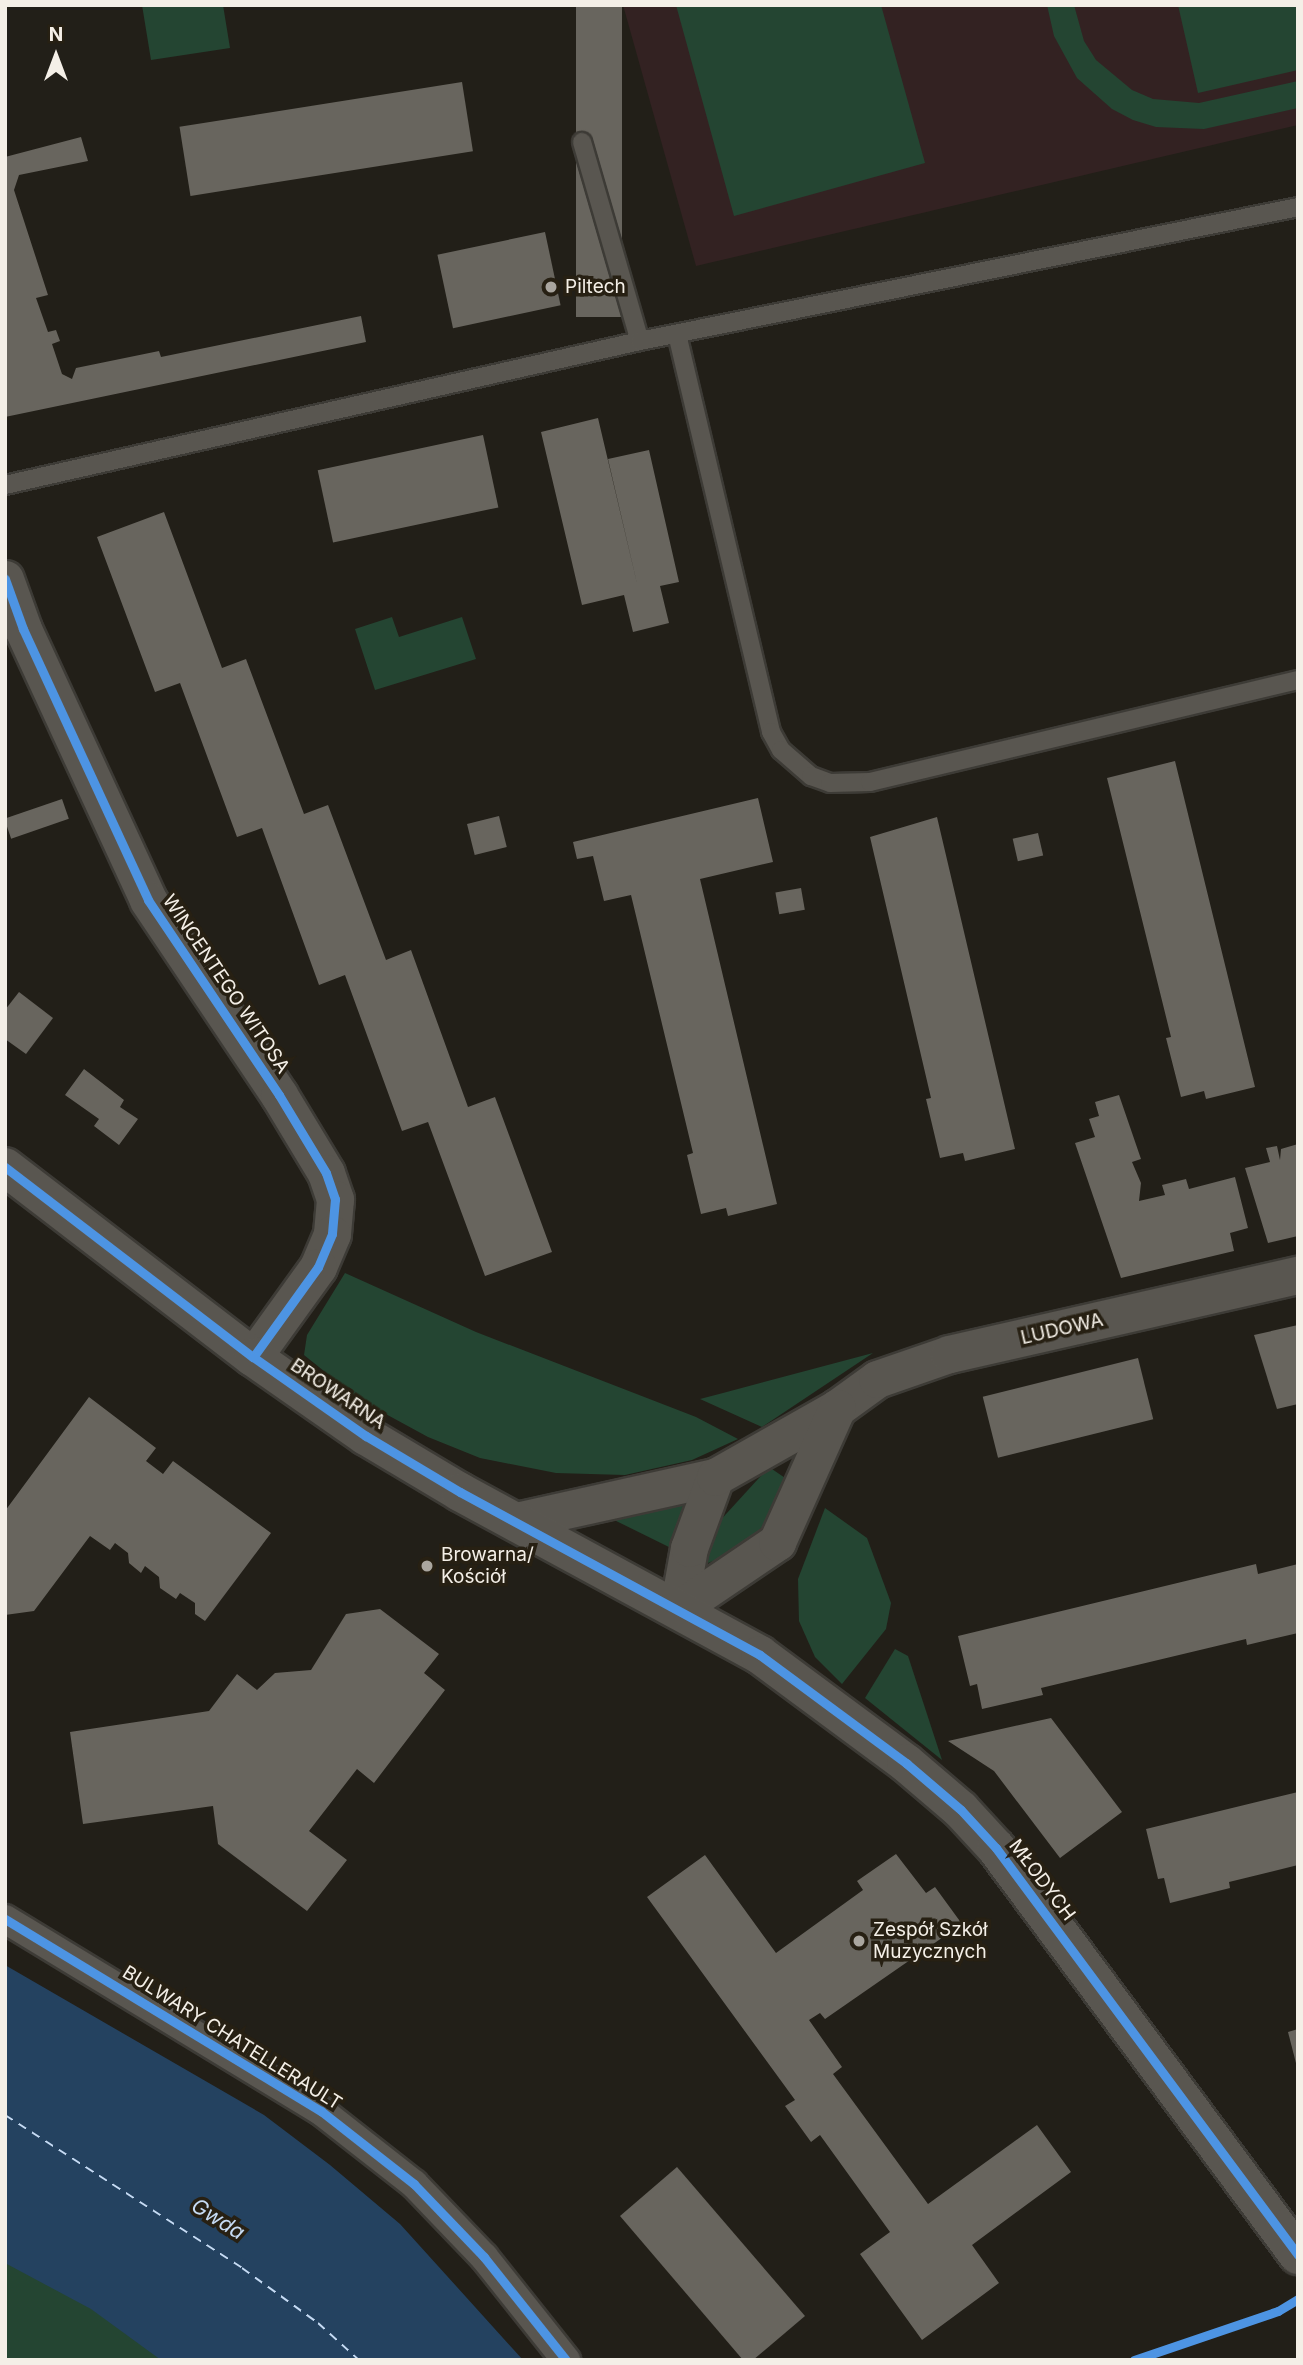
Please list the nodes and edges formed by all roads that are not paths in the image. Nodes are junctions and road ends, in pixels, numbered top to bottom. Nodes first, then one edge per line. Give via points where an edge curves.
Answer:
1 (582, 142) dead end
2 (1298, 207) edge
3 (677, 334) junction
4 (640, 341) junction
5 (5, 485) edge
6 (5, 579) edge
7 (1298, 680) edge
8 (5, 1167) edge
9 (1298, 1275) edge
10 (253, 1357) junction
11 (836, 1408) junction
12 (715, 1477) junction
13 (516, 1521) junction
14 (678, 1609) junction
15 (5, 1919) edge
16 (1298, 2255) edge
17 (566, 2360) edge

1 - 4 lane
2 - 3 lane
3 - 4 lane
3 - 7 lane via 771,732 780,750 811,776 830,783 870,782
4 - 5 lane
6 - 10 street, WINCENTEGO WITOSA via 23,629 148,900 279,1094 326,1173 335,1199 332,1234 318,1267
8 - 10 street, BROWARNA
9 - 11 street, LUDOWA via 950,1354 877,1379
10 - 13 street, BROWARNA via 366,1436
11 - 12 street, LUDOWA
11 - 14 street via 777,1542
12 - 13 street, LUDOWA
12 - 14 street via 689,1548
13 - 14 street, BROWARNA
14 - 16 street, MŁODYCH via 760,1655 839,1710 961,1810 1028,1890
15 - 17 street, BULWARY CHATELLERAULT via 321,2111 414,2184 484,2257

